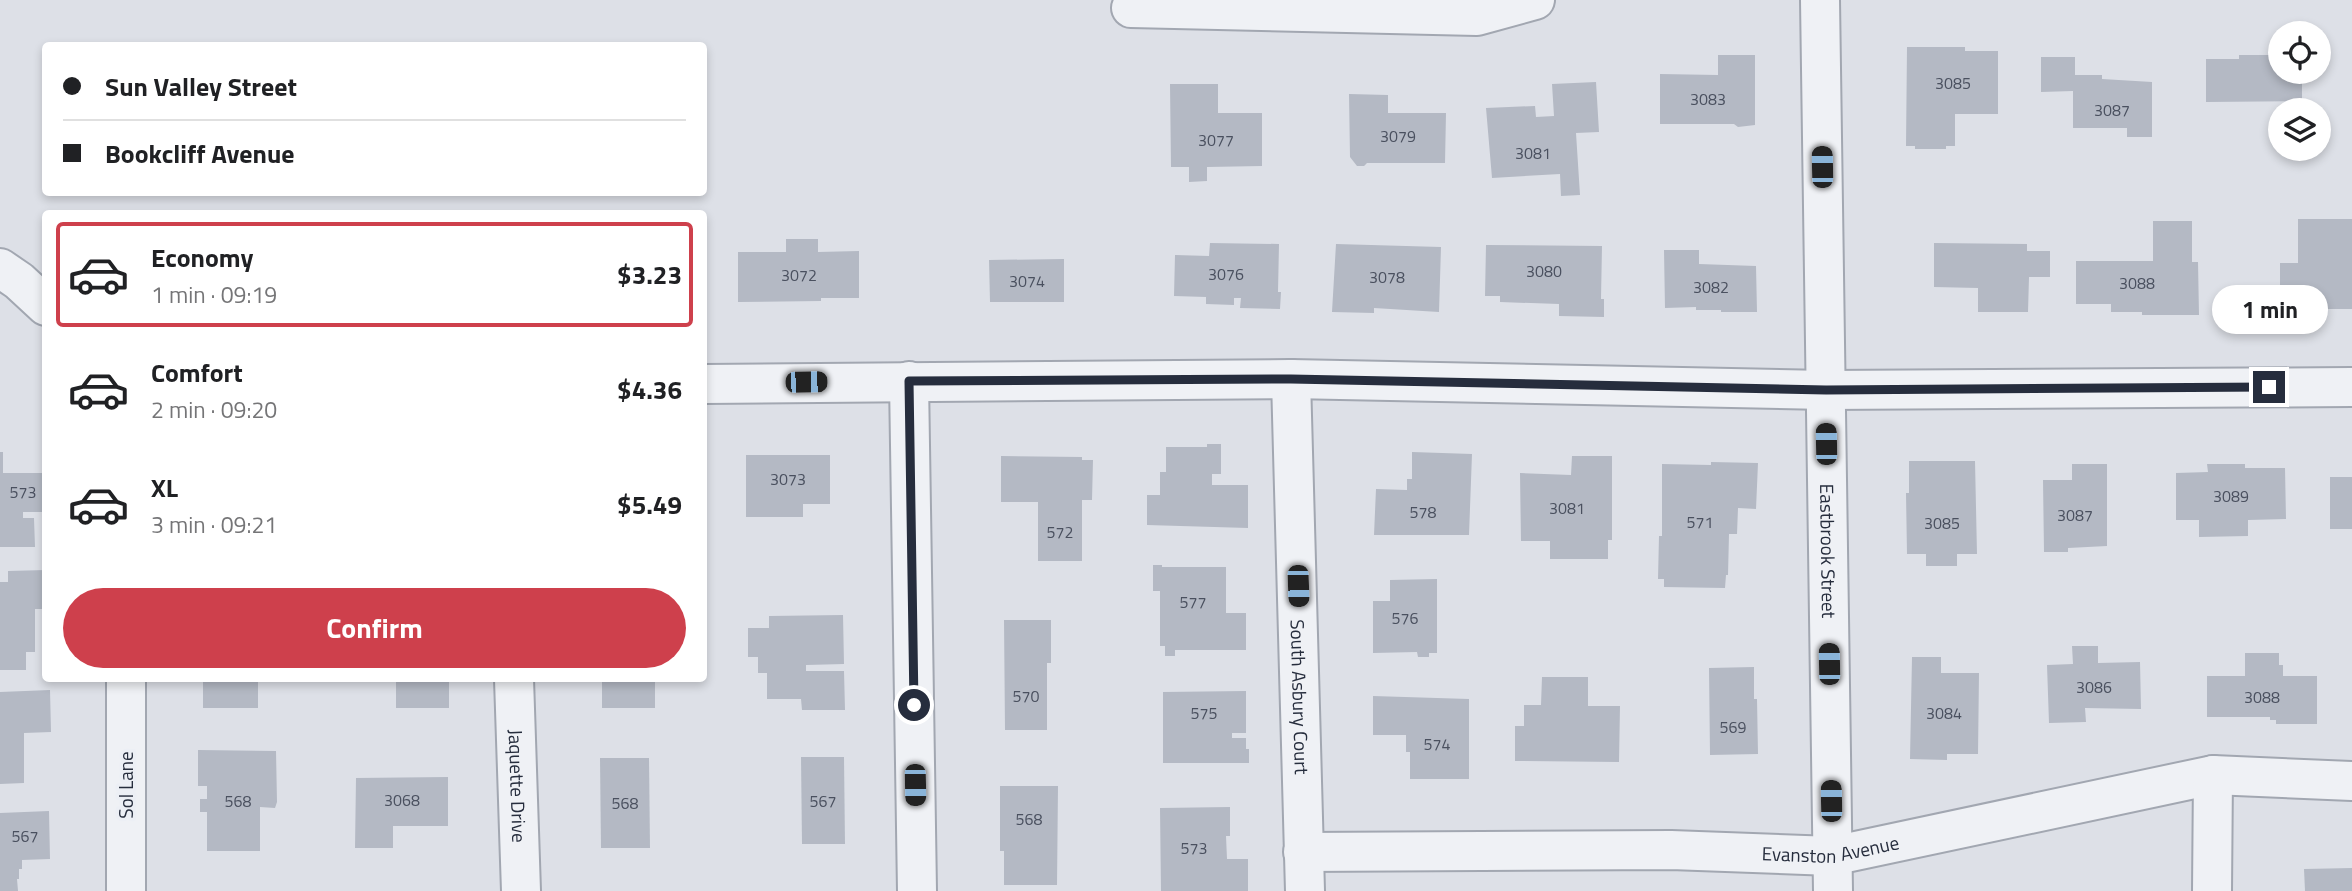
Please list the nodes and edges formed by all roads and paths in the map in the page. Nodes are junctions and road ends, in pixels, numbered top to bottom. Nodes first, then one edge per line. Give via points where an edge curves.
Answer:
1 (1535, 0) edge
2 (1820, 0) edge
3 (1302, 7) edge
4 (1131, 8) dead end
5 (0, 268) edge
6 (42, 302) edge
7 (1291, 379) junction
8 (909, 381) junction
9 (707, 384) edge
10 (2352, 387) edge
11 (1826, 390) junction
12 (126, 682) edge
13 (514, 682) edge
14 (2213, 775) junction
15 (2352, 781) edge
16 (1303, 852) junction
17 (1832, 873) edge
18 (126, 891) edge
19 (521, 891) edge
20 (916, 891) edge
21 (1305, 891) edge
22 (2212, 891) edge

1 - 3 street via 1476,16
2 - 11 street, Eastbrook Street
3 - 4 street
5 - 6 street
7 - 8 street
7 - 11 street
7 - 16 street, South Asbury Court
8 - 9 street
8 - 20 street
10 - 11 street
11 - 17 street, Eastbrook Street
12 - 18 street, Sol Lane
13 - 19 street, Jaquette Drive
14 - 15 street, Evanston Avenue
14 - 17 street, Evanston Avenue
14 - 22 street
16 - 17 street, Evanston Avenue via 1671,850
16 - 21 street, South Asbury Court

